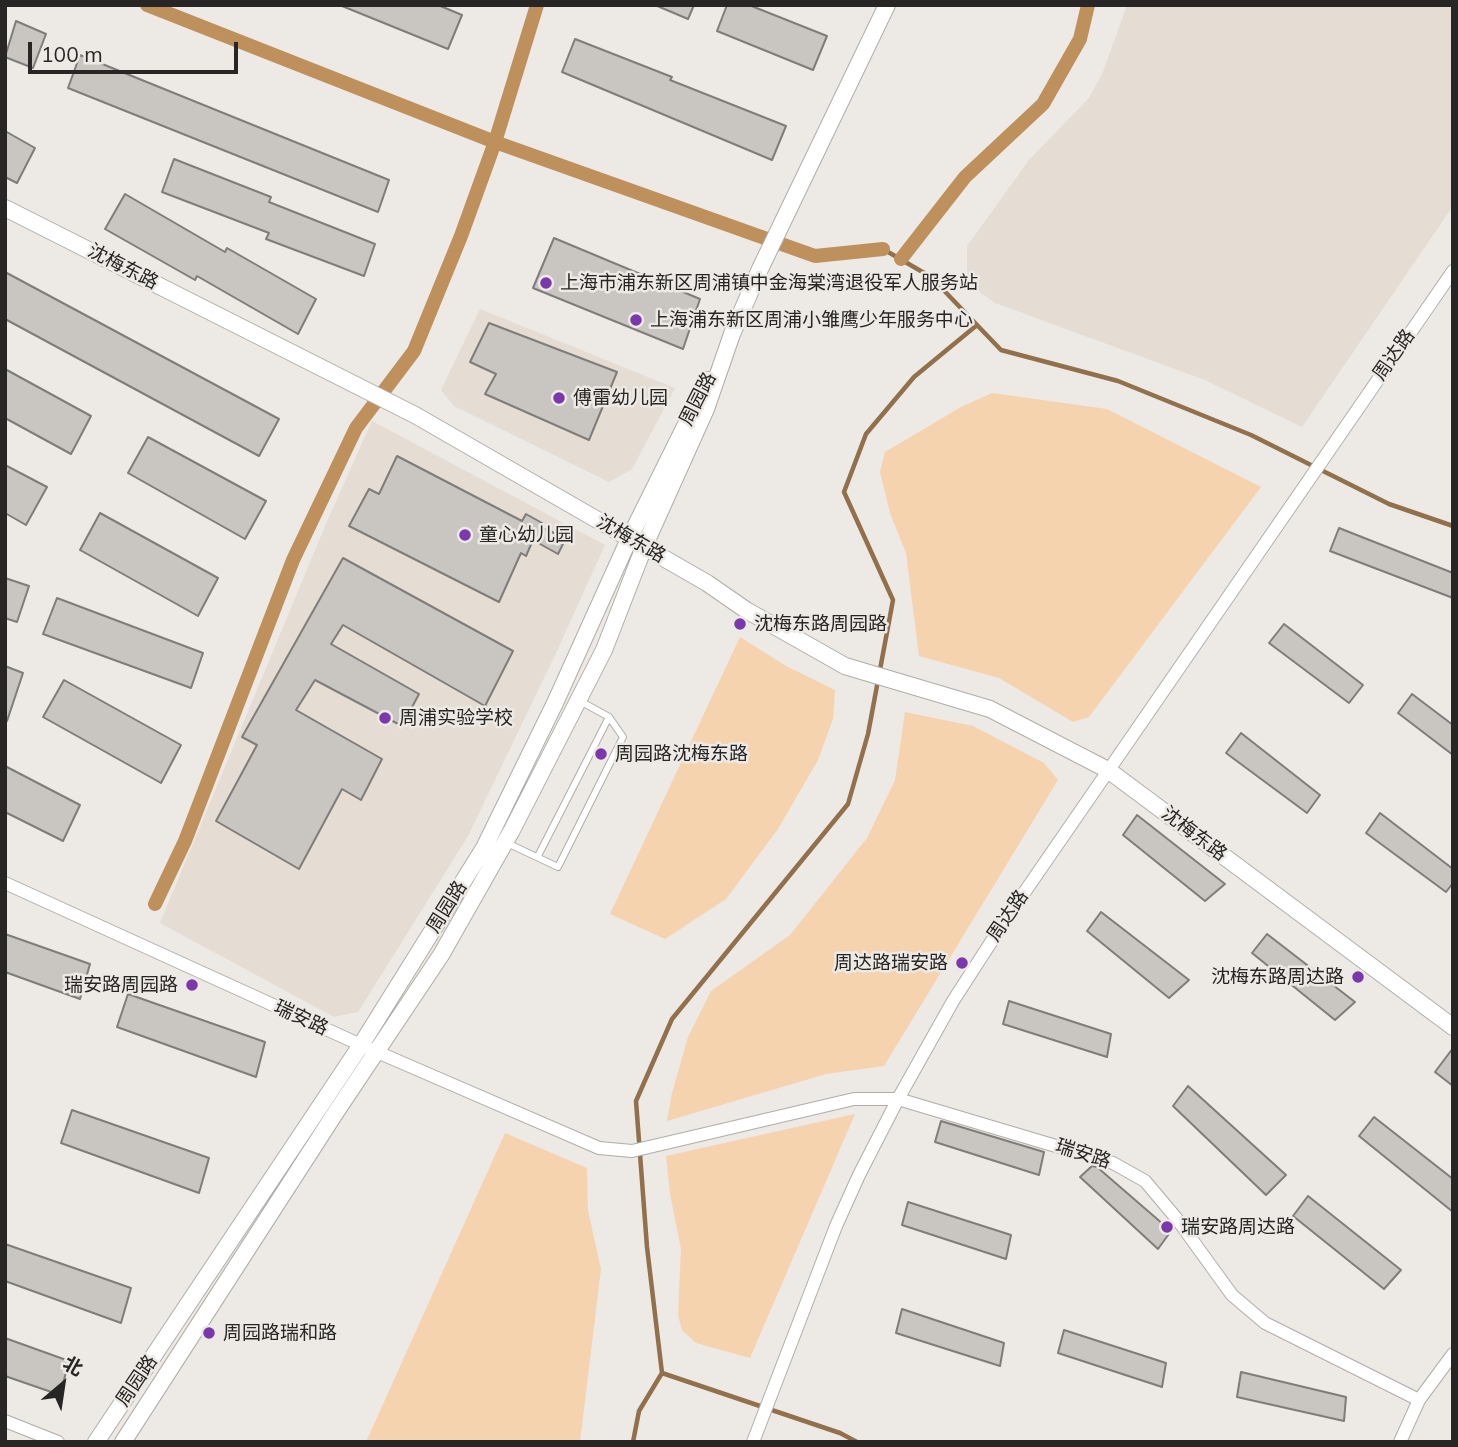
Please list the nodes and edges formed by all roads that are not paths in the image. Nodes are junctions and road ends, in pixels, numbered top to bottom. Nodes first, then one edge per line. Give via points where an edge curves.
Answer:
1 (887, 5) edge
2 (5, 208) edge
3 (1453, 271) edge
4 (732, 334) junction
5 (629, 539) junction
6 (644, 547) junction
7 (578, 701) junction
8 (609, 717) junction
9 (1108, 771) junction
10 (506, 842) junction
11 (538, 856) junction
12 (5, 883) edge
13 (1453, 1027) edge
14 (361, 1045) junction
15 (377, 1052) junction
16 (898, 1099) junction
17 (1453, 1354) edge
18 (1419, 1400) junction
19 (5, 1421) edge
20 (755, 1438) edge
21 (58, 1442) edge
22 (96, 1442) edge
23 (123, 1442) edge
24 (1401, 1442) edge

1 - 4 street, 周园路
2 - 5 street, 沈梅东路 via 415,415
3 - 9 street, 周达路
4 - 5 street, 周园路
4 - 6 street, 周园路 via 706,409
5 - 6 street, 沈梅东路
5 - 14 street, 周园路 via 484,848
6 - 7 street, 周园路 via 604,650
6 - 9 street, 沈梅东路 via 845,666 990,709
7 - 8 lane
7 - 10 street, 周园路
8 - 11 lane
8 - 11 lane via 623,737 558,867
9 - 13 street, 沈梅东路
9 - 16 street, 周达路 via 973,968
10 - 11 lane
10 - 15 street, 周园路 via 441,955
12 - 14 street, 瑞安路
14 - 15 street, 瑞安路
14 - 22 street, 周园路
15 - 16 street, 瑞安路 via 599,1148 632,1151 854,1099
15 - 23 street, 周园路
16 - 18 street, 瑞安路 via 1113,1163 1145,1181 1232,1295 1265,1323
16 - 20 street, 周达路 via 836,1226
17 - 18 street
18 - 24 street
19 - 21 street

